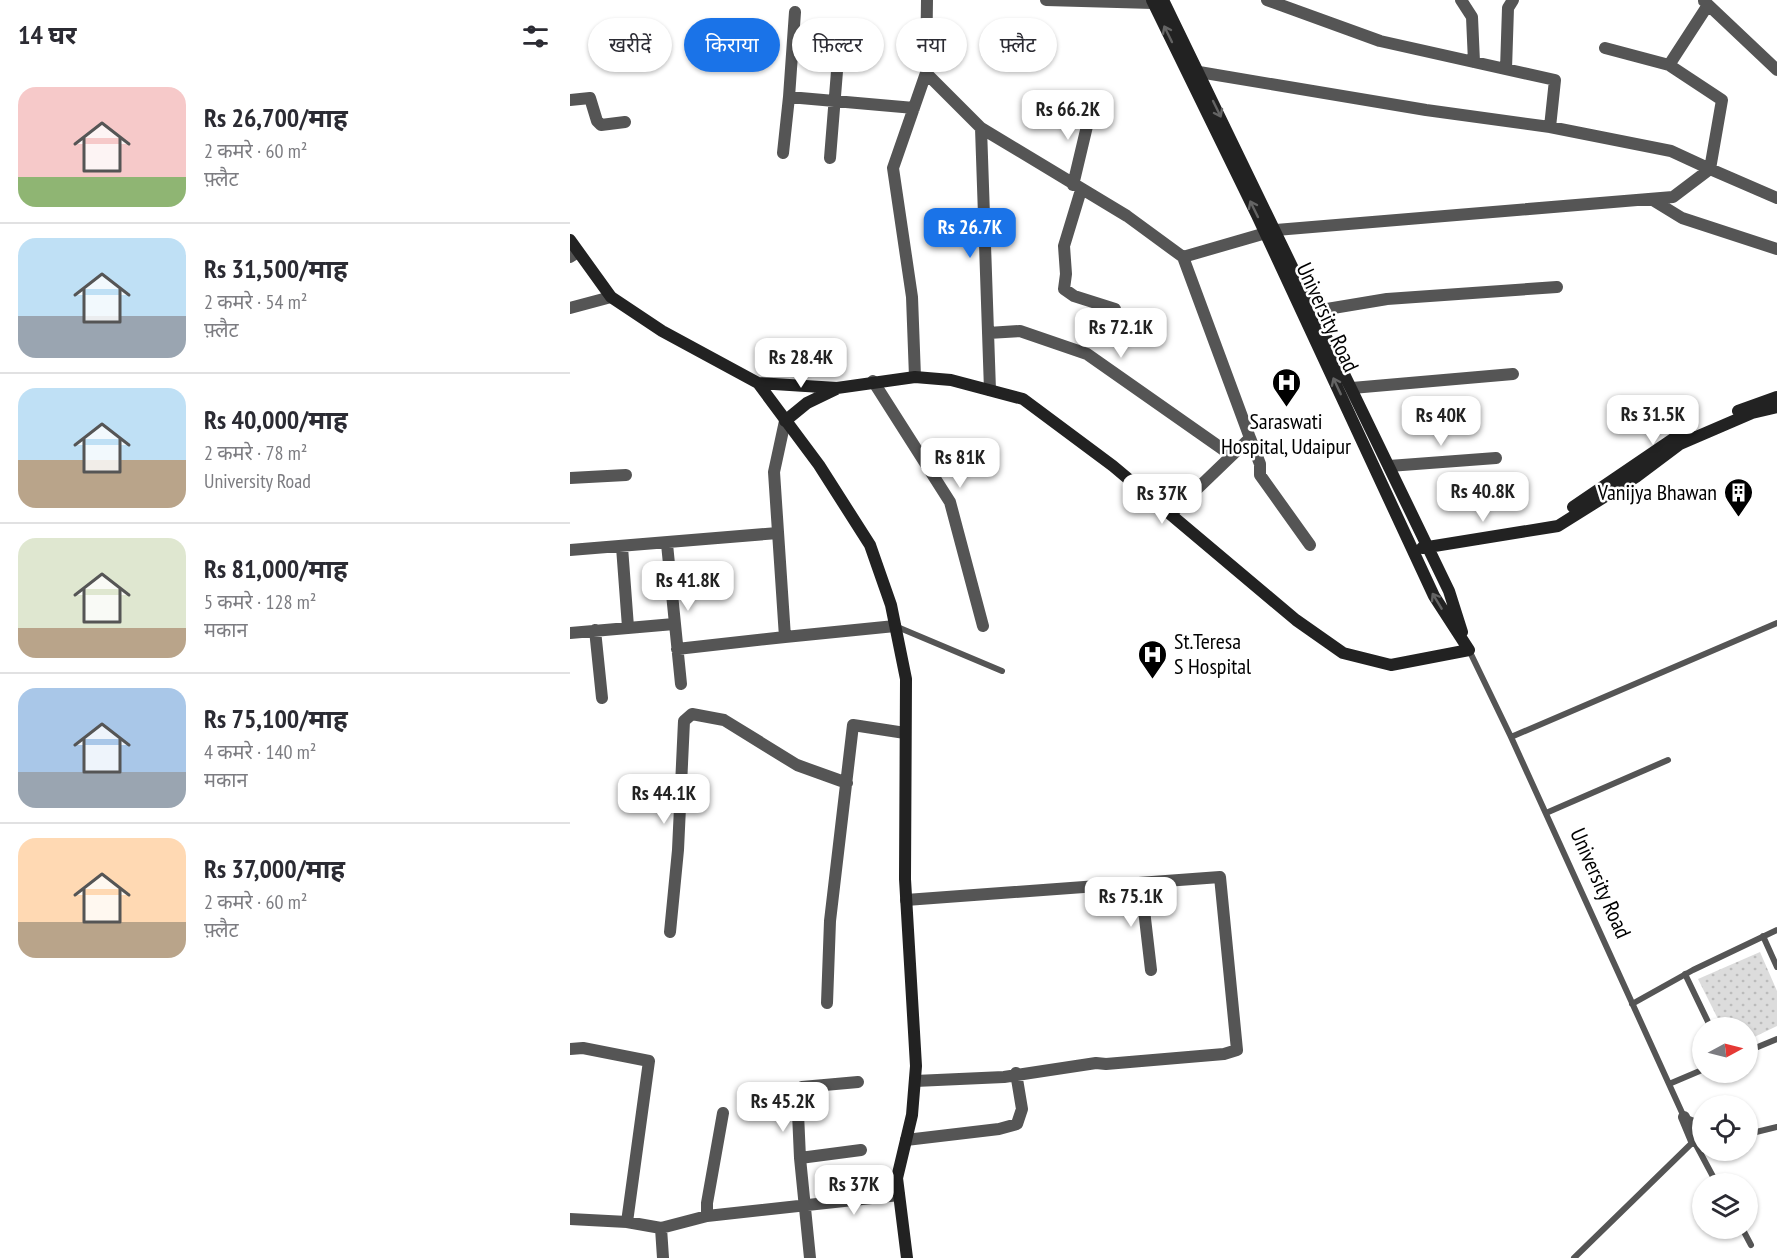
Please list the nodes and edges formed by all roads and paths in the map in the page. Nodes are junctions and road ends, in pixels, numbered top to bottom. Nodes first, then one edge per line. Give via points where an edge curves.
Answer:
1 (927, 0) edge
2 (1046, 0) edge
3 (1267, 0) edge
4 (1461, 0) edge
5 (1513, 0) edge
6 (1156, 1) edge
7 (1706, 3) edge
8 (795, 12) dead end
9 (1605, 48) dead end
10 (1474, 62) junction
11 (1669, 65) junction
12 (1506, 69) junction
13 (1777, 70) edge
14 (837, 72) edge
15 (1199, 72) junction
16 (926, 73) junction
17 (789, 97) junction
18 (570, 100) edge
19 (835, 101) junction
20 (1092, 105) dead end
21 (914, 108) junction
22 (625, 122) dead end
23 (1550, 127) junction
24 (981, 128) junction
25 (783, 153) dead end
26 (830, 158) dead end
27 (1710, 168) junction
28 (1077, 188) junction
29 (1777, 198) edge
30 (1651, 199) junction
31 (1271, 232) junction
32 (570, 240) edge
33 (1777, 249) edge
34 (574, 254) edge
35 (1183, 257) junction
36 (1557, 287) dead end
37 (611, 297) junction
38 (570, 308) edge
39 (1115, 309) dead end
40 (1315, 311) junction
41 (988, 333) junction
42 (1513, 374) dead end
43 (915, 377) junction
44 (873, 381) junction
45 (758, 383) junction
46 (837, 388) junction
47 (1352, 388) junction
48 (990, 390) junction
49 (1777, 397) edge
50 (1777, 407) edge
51 (785, 421) junction
52 (1250, 438) junction
53 (1231, 455) junction
54 (1496, 458) dead end
55 (1389, 466) junction
56 (626, 475) dead end
57 (570, 478) edge
58 (1172, 513) junction
59 (1544, 530) junction
60 (778, 533) junction
61 (667, 544) junction
62 (1310, 545) dead end
63 (1427, 546) junction
64 (622, 547) junction
65 (570, 550) edge
66 (1414, 552) junction
67 (1777, 623) edge
68 (674, 624) junction
69 (895, 626) junction
70 (983, 626) dead end
71 (628, 627) junction
72 (595, 630) junction
73 (570, 633) edge
74 (785, 637) junction
75 (677, 649) junction
76 (1468, 650) junction
77 (1002, 671) dead end
78 (681, 684) dead end
79 (603, 698) dead end
80 (905, 733) junction
81 (1511, 737) junction
82 (1668, 760) dead end
83 (847, 783) junction
84 (1546, 813) junction
85 (1141, 884) junction
86 (906, 900) junction
87 (1777, 930) edge
88 (670, 932) dead end
89 (1763, 936) junction
90 (1777, 967) edge
91 (1150, 970) dead end
92 (1685, 974) junction
93 (827, 1004) dead end
94 (1632, 1004) junction
95 (1706, 1017) edge
96 (1777, 1039) edge
97 (1758, 1047) edge
98 (570, 1049) edge
99 (1016, 1073) junction
100 (1692, 1074) edge
101 (915, 1081) junction
102 (858, 1082) dead end
103 (1669, 1084) junction
104 (723, 1113) dead end
105 (1684, 1117) junction
106 (1692, 1120) edge
107 (1777, 1127) edge
108 (1692, 1131) edge
109 (1758, 1132) edge
110 (906, 1140) junction
111 (1692, 1147) edge
112 (861, 1150) dead end
113 (800, 1158) junction
114 (899, 1195) junction
115 (804, 1207) junction
116 (707, 1216) junction
117 (570, 1219) edge
118 (627, 1222) junction
119 (661, 1228) junction
120 (1748, 1239) edge
121 (1751, 1245) dead end
122 (663, 1258) edge
123 (810, 1258) edge
124 (907, 1258) edge
125 (1574, 1258) edge

1 - 16 street
2 - 6 street
3 - 10 street via 1380,41
4 - 10 street via 1472,17
5 - 12 street via 1508,8
6 - 15 street, University Road
31 -> 6 street, University Road
7 - 11 street
7 - 13 street
8 - 17 street
9 - 11 street
10 - 12 street
11 - 27 street via 1722,100
12 - 23 street via 1555,80
14 - 19 street
15 - 23 street
15 -> 31 street, University Road
16 - 21 street
16 - 24 street
17 - 19 street
17 - 25 street
18 - 22 street via 590,98 601,125
19 - 21 street
19 - 26 street
20 - 28 street
21 - 43 street via 892,168 912,297
23 - 27 street via 1671,151
24 - 28 street
24 - 41 street
27 - 29 street
27 - 30 street via 1673,197
28 - 35 street via 1127,216
28 - 39 street via 1064,246 1064,289
30 - 31 street
30 - 33 street via 1682,218
31 - 35 street
31 - 40 street, University Road
66 -> 31 street, University Road
32 - 34 street
34 - 37 street
35 - 52 street
36 - 40 street via 1387,299
37 - 38 street
37 - 45 street via 662,331
40 - 47 street, University Road
41 - 48 street
41 - 53 street via 1020,331 1087,354
42 - 47 street
43 - 44 street
43 - 48 street via 951,380
44 - 46 street
44 - 70 street via 950,502
45 - 46 street
45 - 51 street
46 - 51 street via 807,403
47 - 55 street, University Road
48 - 58 street via 1023,399
49 - 59 street via 1673,439
50 - 59 street via 1752,413 1680,444 1636,477 1558,526
51 - 60 street via 774,472
51 - 69 street via 819,465 870,545
52 - 53 street
52 - 62 street via 1260,475
53 - 58 street
54 - 55 street
55 - 63 street, University Road
56 - 57 street
58 - 76 street via 1296,620 1343,653 1391,665
59 - 63 street
60 - 61 street
60 - 74 street
61 - 64 street
61 - 68 street
63 - 66 street
63 - 76 street, University Road via 1449,591
64 - 65 street
64 - 71 street
76 -> 66 street, University Road via 1434,596
67 - 81 lane
68 - 71 street
68 - 75 street
69 - 74 street
69 - 77 lane
69 - 80 street via 906,680
71 - 72 street
72 - 73 street
72 - 79 street
74 - 75 street
75 - 78 street
76 - 81 lane, University Road
80 - 83 street via 853,725
80 - 86 street
81 - 84 lane, University Road
82 - 84 lane
83 - 88 street via 797,765 724,720 692,714 684,721
83 - 93 street via 830,921
84 - 94 lane, University Road
85 - 86 street
85 - 91 street
85 - 99 street via 1220,877 1236,1050
86 - 101 street
87 - 89 lane
89 - 90 lane
89 - 92 lane
92 - 94 lane
92 - 95 lane
94 - 103 lane, University Road
96 - 97 lane
98 - 118 street via 649,1061
99 - 101 street via 1004,1077
99 - 110 street via 1023,1109 1017,1124 999,1130
100 - 103 lane
101 - 110 street
102 - 113 street via 801,1087 797,1091
103 - 105 lane, University Road
104 - 116 street
105 - 106 lane
105 - 108 street
107 - 109 lane
110 - 114 street via 897,1178
111 - 125 lane
112 - 113 street
113 - 115 street
114 - 115 street
114 - 124 street
115 - 116 street
115 - 123 street
116 - 119 street
117 - 118 street
118 - 119 street
119 - 122 street
120 - 121 lane

